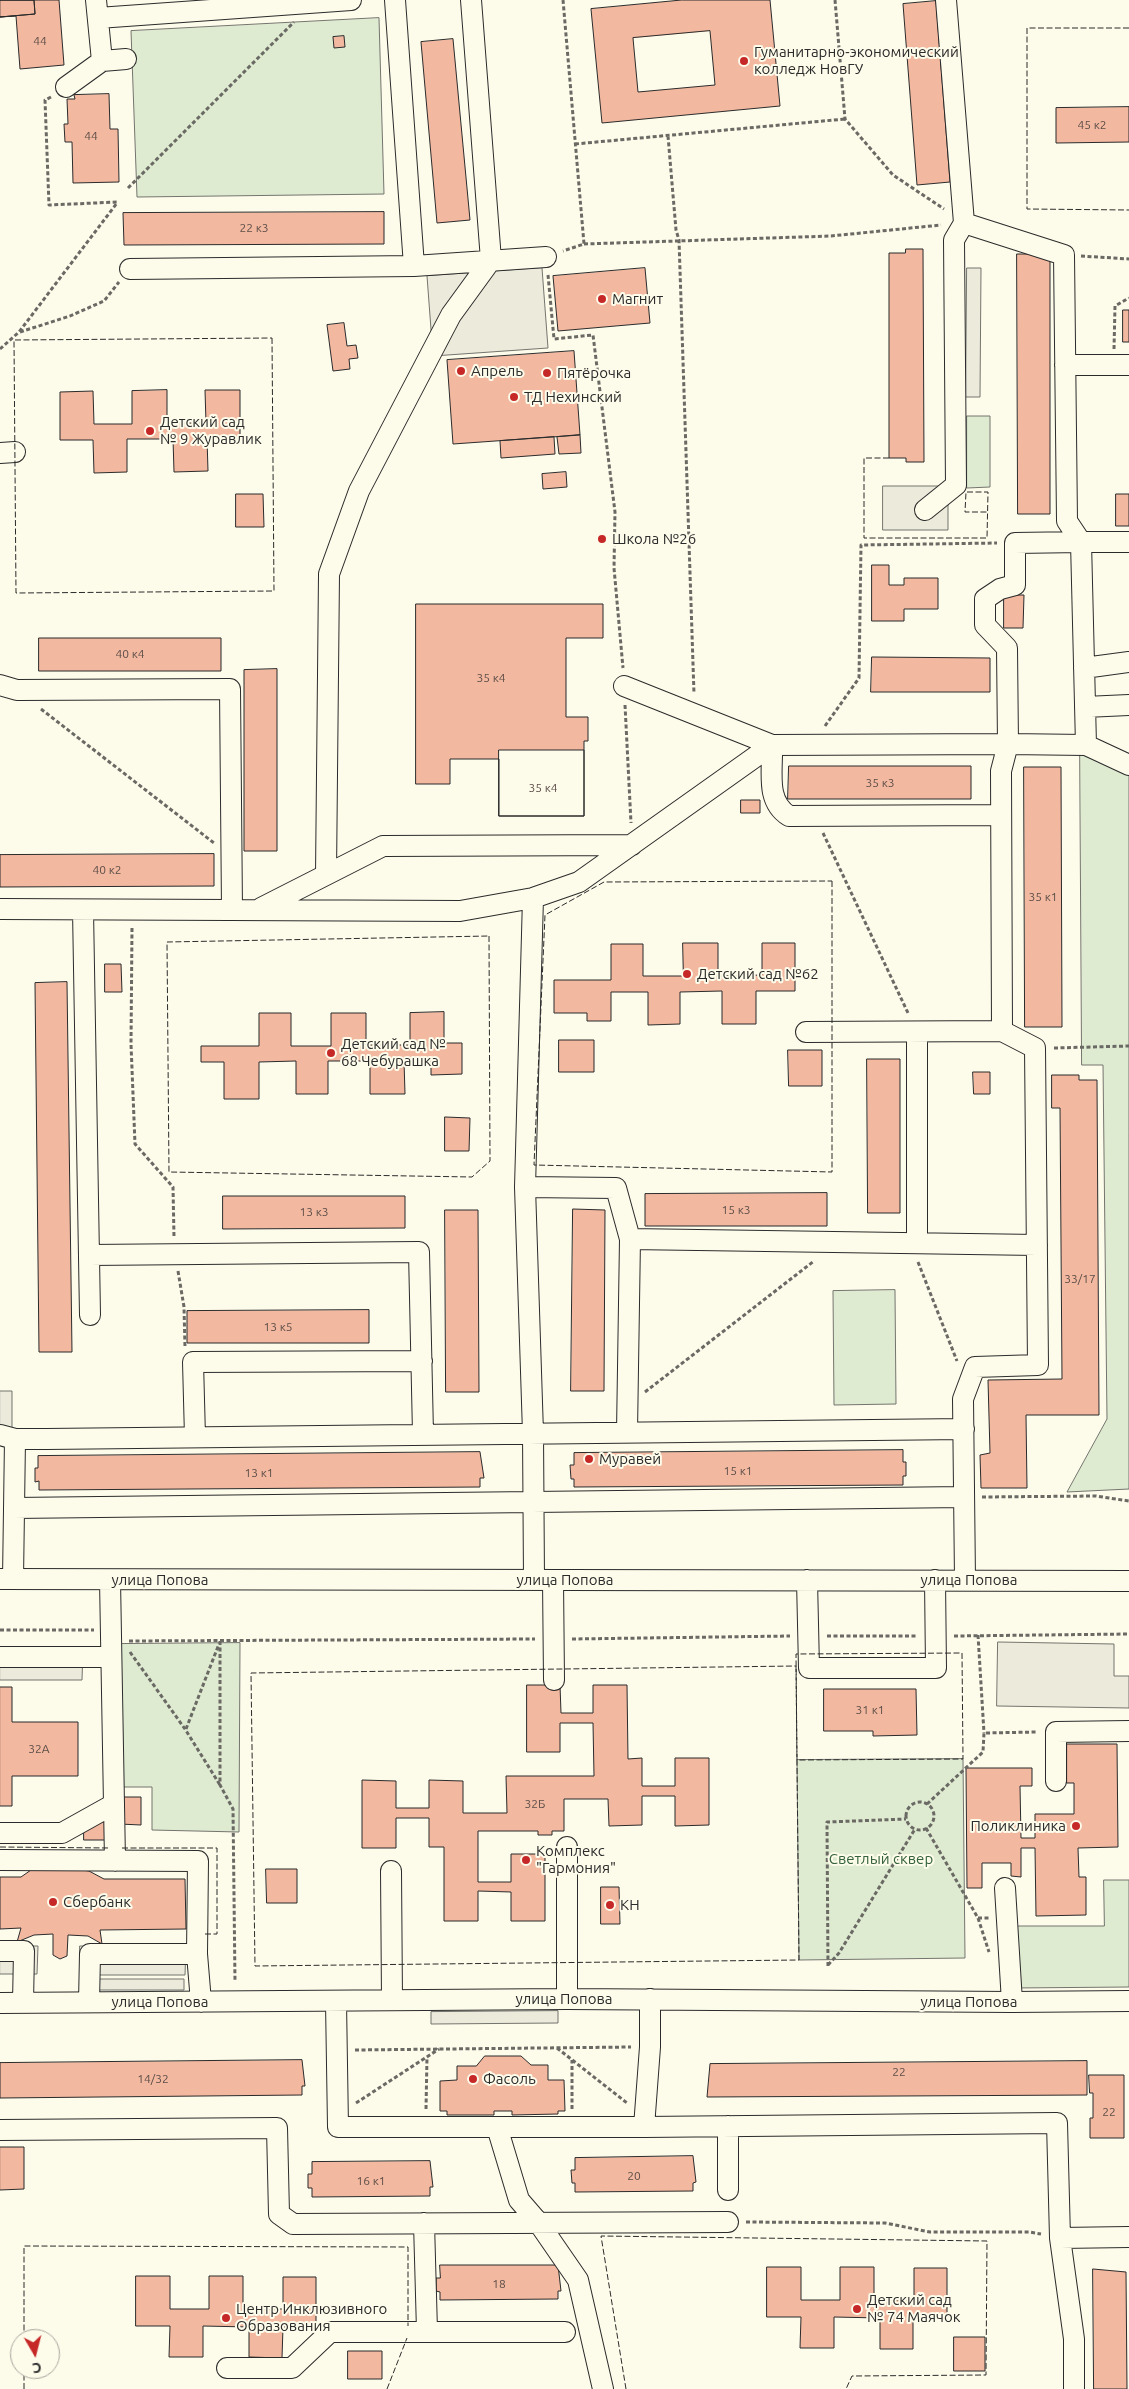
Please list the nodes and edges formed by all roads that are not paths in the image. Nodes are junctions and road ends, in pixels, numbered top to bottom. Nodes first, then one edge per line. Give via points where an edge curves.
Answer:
1 (351, 0) edge
2 (395, 0) edge
3 (471, 0) edge
4 (946, 0) edge
5 (97, 9) edge
6 (126, 59) dead end
7 (102, 60) junction
8 (66, 87) road end
9 (964, 223) junction
10 (546, 257) road end
11 (491, 260) junction
12 (414, 266) junction
13 (130, 269) road end
14 (1065, 365) junction
15 (1121, 365) edge
16 (925, 510) dead end
17 (1081, 542) junction
18 (1129, 542) edge
19 (1129, 662) edge
20 (1084, 668) junction
21 (0, 685) edge
22 (624, 686) road end
23 (1129, 704) edge
24 (1085, 707) junction
25 (1008, 744) junction
26 (772, 745) junction
27 (1086, 745) junction
28 (1129, 765) edge
29 (1001, 816) junction
30 (632, 845) junction
31 (326, 875) junction
32 (533, 898) junction
33 (0, 910) edge
34 (83, 910) junction
35 (232, 910) junction
36 (258, 910) junction
37 (1002, 1031) junction
38 (806, 1032) dead end
39 (916, 1032) junction
40 (525, 1187) junction
41 (630, 1239) junction
42 (917, 1243) junction
43 (1037, 1245) junction
44 (89, 1255) junction
45 (90, 1315) dead end
46 (422, 1362) junction
47 (964, 1429) junction
48 (627, 1432) junction
49 (423, 1434) junction
50 (533, 1434) junction
51 (8, 1437) edge
52 (195, 1437) junction
53 (964, 1497) junction
54 (532, 1502) junction
55 (14, 1508) junction
56 (7, 1579) edge
57 (110, 1580) junction
58 (544, 1580) junction
59 (807, 1580) junction
60 (935, 1580) junction
61 (965, 1580) junction
62 (1129, 1581) edge
63 (120, 1653) junction
64 (0, 1657) edge
65 (554, 1680) dead end
66 (1129, 1730) edge
67 (1056, 1781) dead end
68 (114, 1804) junction
69 (0, 1833) edge
70 (568, 1847) dead end
71 (0, 1860) edge
72 (115, 1861) junction
73 (390, 1871) dead end
74 (1005, 1888) dead end
75 (0, 1951) edge
76 (197, 1954) junction
77 (567, 1999) junction
78 (650, 1999) junction
79 (392, 2000) junction
80 (1129, 2001) edge
81 (89, 2002) junction
82 (201, 2002) junction
83 (336, 2002) junction
84 (1012, 2002) junction
85 (0, 2003) edge
86 (24, 2003) junction
87 (644, 2122) junction
88 (728, 2126) junction
89 (497, 2127) junction
90 (0, 2130) edge
91 (728, 2190) dead end
92 (538, 2222) junction
93 (728, 2222) road end
94 (424, 2223) junction
95 (1129, 2237) edge
96 (1060, 2238) junction
97 (427, 2331) junction
98 (565, 2332) dead end
99 (228, 2368) dead end
100 (603, 2389) edge
101 (1074, 2389) edge

1 - 5 street
2 - 12 street
3 - 11 street
4 - 9 street
5 - 7 street
6 - 7 street
7 - 8 street
9 - 14 street via 1064,255
9 - 16 street via 954,240 956,485
10 - 11 street
11 - 12 street
11 - 31 street via 451,315 359,491 329,574
12 - 13 street
14 - 15 street
14 - 17 street via 1067,521
17 - 18 street
17 - 20 street
17 - 25 street via 1016,543 1015,585 1000,589 985,599 985,625 1007,648
19 - 20 street
20 - 24 street
21 - 35 street via 17,690 230,689
22 - 26 street
23 - 24 street
24 - 27 street
25 - 26 street
25 - 27 street
25 - 29 street via 1001,771
26 - 29 street via 773,800 779,810 789,816
26 - 30 street
27 - 28 street
29 - 37 street
30 - 31 street via 383,846
30 - 32 street via 578,882
31 - 36 street
32 - 36 street via 460,911
32 - 40 street
33 - 34 street
34 - 35 street
34 - 44 street
35 - 36 street
37 - 39 street
37 - 43 street via 1035,1048
38 - 39 street
39 - 42 street
40 - 41 street via 616,1188
40 - 50 street
41 - 42 street
41 - 48 street
42 - 43 street
43 - 47 street via 1038,1365 974,1367 963,1399
44 - 45 street
44 - 46 street via 419,1252
46 - 49 street
46 - 52 street via 193,1362
47 - 48 street
47 - 53 street
48 - 50 street
49 - 50 street
49 - 52 street
50 - 54 street
51 - 52 street
51 - 55 street
53 - 54 street
53 - 61 street
54 - 55 street
54 - 58 street
55 - 56 street
56 - 57 street, улица Попова
57 - 58 street, улица Попова
57 - 63 street
58 - 59 street, улица Попова
58 - 65 street
59 - 60 street, улица Попова
59 - 60 street via 808,1668 936,1668
60 - 61 street, улица Попова
61 - 62 street, улица Попова
63 - 64 street
63 - 68 street
66 - 67 street via 1056,1732
68 - 69 street via 62,1833
68 - 72 street
70 - 77 street
71 - 72 street
72 - 76 street via 198,1862
73 - 79 street
74 - 84 street
75 - 86 street via 24,1952
76 - 81 street via 90,1954
76 - 82 street
77 - 78 street, улица Попова
77 - 79 street, улица Попова
78 - 84 street, улица Попова
78 - 87 street
79 - 83 street, улица Попова
80 - 84 street, улица Попова
81 - 82 street, улица Попова
81 - 86 street, улица Попова
82 - 83 street, улица Попова
83 - 89 street via 338,2127
85 - 86 street, улица Попова
87 - 88 street
87 - 89 street via 572,2127
88 - 91 street
88 - 96 street via 1057,2123
89 - 92 street via 518,2200
90 - 94 street via 277,2128 279,2214 293,2224
92 - 93 street
92 - 94 street
92 - 100 street via 578,2280
94 - 97 street
95 - 96 street
96 - 101 street via 1074,2339
97 - 98 street
97 - 99 street via 330,2332 292,2368

